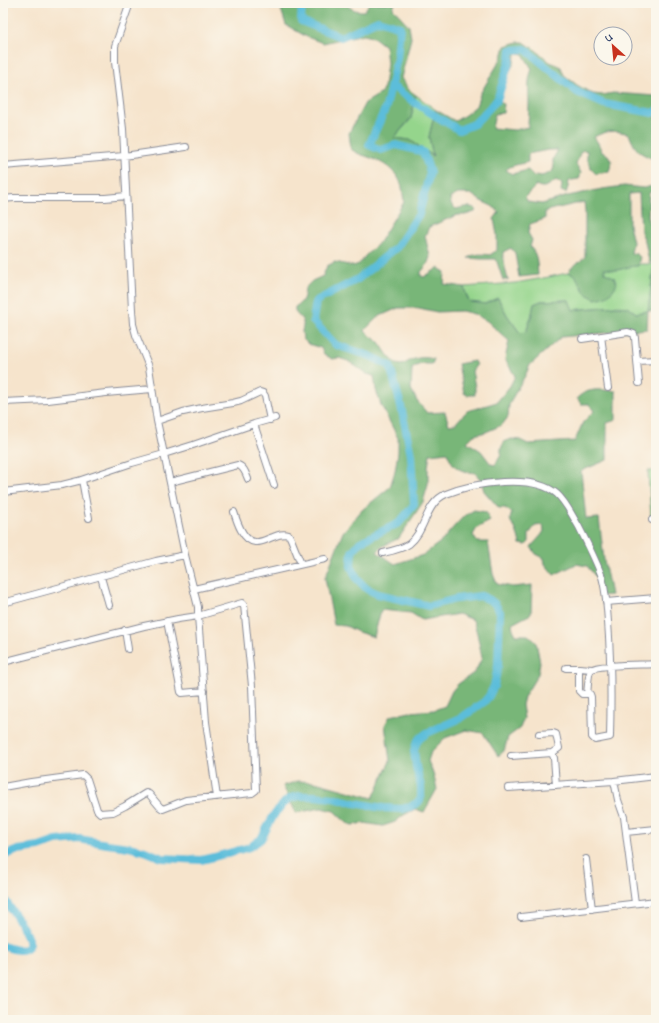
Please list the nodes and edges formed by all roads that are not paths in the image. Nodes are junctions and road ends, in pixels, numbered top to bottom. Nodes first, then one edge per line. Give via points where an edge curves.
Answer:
1 (130, 3) edge
2 (186, 147) dead end
3 (124, 156) junction
4 (3, 166) edge
5 (126, 196) junction
6 (3, 199) edge
7 (601, 336) junction
8 (582, 339) dead end
9 (656, 360) edge
10 (637, 361) junction
11 (639, 383) dead end
12 (608, 388) dead end
13 (152, 389) junction
14 (3, 402) edge
15 (157, 421) junction
16 (254, 424) junction
17 (164, 454) junction
18 (248, 479) dead end
19 (82, 480) junction
20 (170, 482) junction
21 (274, 485) dead end
22 (3, 492) edge
23 (234, 512) dead end
24 (89, 518) dead end
25 (383, 553) dead end
26 (185, 555) junction
27 (325, 559) dead end
28 (301, 564) junction
29 (101, 577) junction
30 (194, 589) junction
31 (656, 598) edge
32 (606, 602) junction
33 (3, 603) edge
34 (109, 605) dead end
35 (198, 616) junction
36 (167, 621) junction
37 (125, 630) junction
38 (128, 648) dead end
39 (3, 662) edge
40 (656, 664) edge
41 (610, 666) junction
42 (566, 668) dead end
43 (579, 668) junction
44 (592, 669) junction
45 (204, 691) junction
46 (587, 694) junction
47 (539, 734) dead end
48 (552, 753) junction
49 (511, 756) dead end
50 (656, 776) edge
51 (614, 781) junction
52 (556, 784) junction
53 (3, 787) edge
54 (508, 788) dead end
55 (217, 797) junction
56 (656, 829) edge
57 (626, 832) junction
58 (586, 859) dead end
59 (656, 901) edge
60 (635, 903) junction
61 (592, 909) junction
62 (521, 917) dead end

1 - 3 street via 115,46
2 - 3 street
3 - 4 street
3 - 5 street
5 - 6 street
5 - 13 street via 133,324 149,367
7 - 8 street
7 - 10 street via 628,332 634,334
7 - 12 street
9 - 10 street
10 - 11 street
13 - 14 street
13 - 15 street
15 - 16 street via 182,412 241,401 260,392 265,396 273,419
15 - 17 street
16 - 17 street
16 - 21 street
17 - 19 street
17 - 20 street
18 - 20 street via 238,465
19 - 22 street via 48,488
19 - 24 street
20 - 26 street
23 - 28 street via 242,532 253,542 281,534 288,535
25 - 32 street via 402,548 414,540 434,504 445,495 483,484 502,482 542,486 557,494 570,510 602,578
26 - 29 street
26 - 30 street
27 - 28 street
28 - 30 street
29 - 33 street
29 - 34 street
30 - 35 street
31 - 32 street
32 - 41 street
35 - 36 street
35 - 45 street
35 - 55 street via 240,603 244,605 252,686 256,790 252,793
36 - 37 street
36 - 45 street via 181,692
37 - 38 street
37 - 39 street
40 - 41 street
41 - 44 street
41 - 46 street via 610,737 594,739 592,697
42 - 43 street
43 - 44 street
43 - 46 street via 579,691
44 - 46 street via 589,673
45 - 55 street
47 - 48 street via 556,734 559,748
48 - 49 street
48 - 52 street
50 - 51 street
51 - 52 street
51 - 57 street
52 - 54 street
53 - 55 street via 83,775 87,779 100,813 113,812 146,793 163,809 186,800
56 - 57 street
57 - 60 street
58 - 61 street
59 - 60 street
60 - 61 street
61 - 62 street

